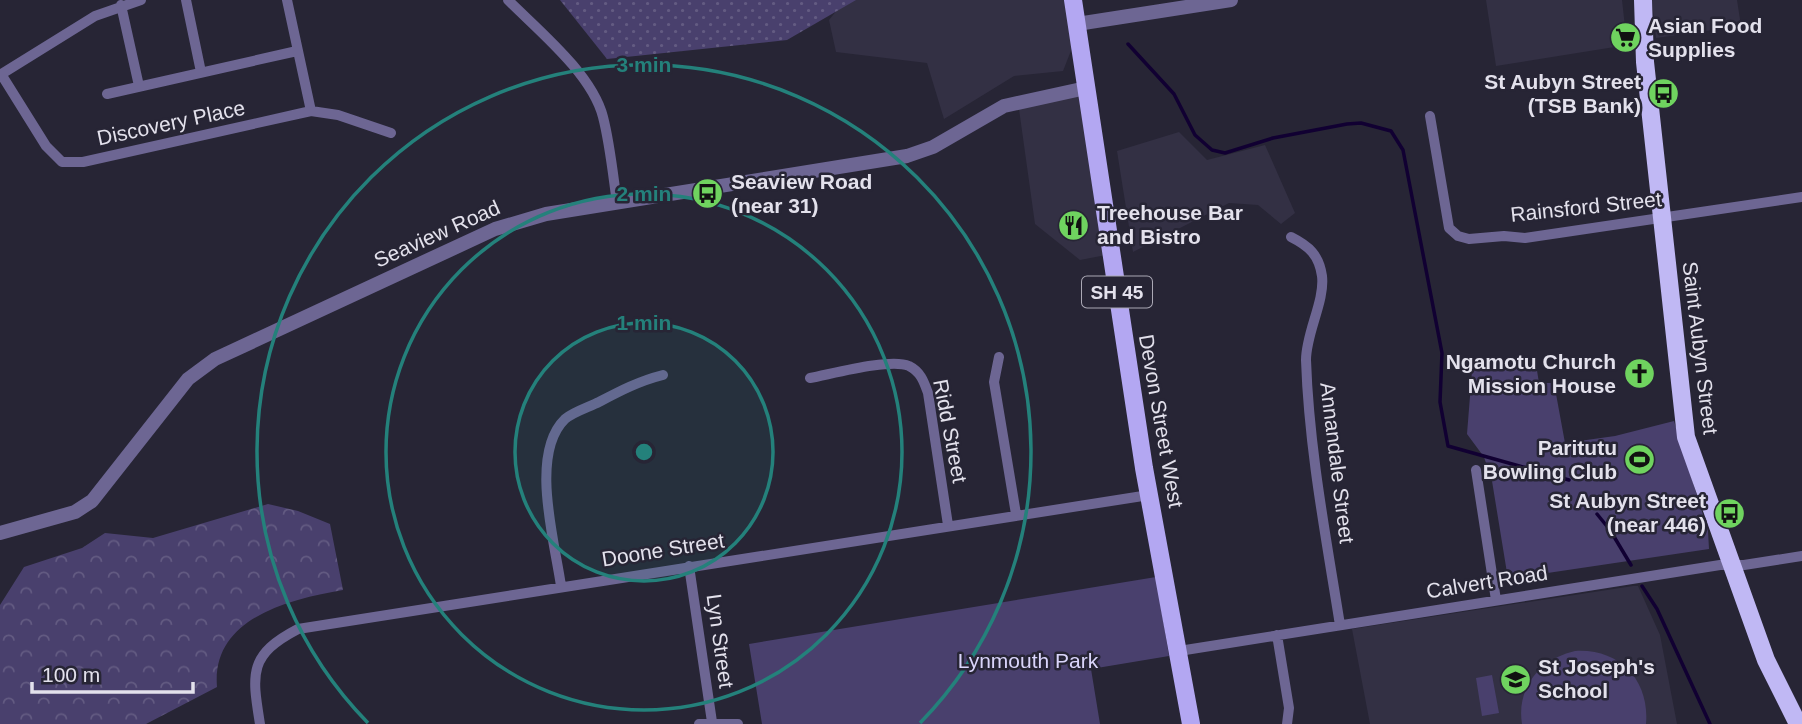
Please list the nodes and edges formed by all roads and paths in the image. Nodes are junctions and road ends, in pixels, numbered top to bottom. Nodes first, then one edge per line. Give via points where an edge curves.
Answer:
1 (141, 0) edge
2 (186, 0) edge
3 (287, 0) edge
4 (508, 0) edge
5 (1073, 0) edge
6 (1231, 0) edge
7 (1643, 0) edge
8 (121, 5) junction
9 (1077, 24) junction
10 (297, 51) junction
11 (201, 72) junction
12 (1, 75) edge
13 (139, 86) junction
14 (1086, 88) junction
15 (107, 93) dead end
16 (312, 111) junction
17 (1430, 116) dead end
18 (391, 133) dead end
19 (1802, 197) edge
20 (617, 203) junction
21 (1661, 219) junction
22 (1291, 237) dead end
23 (999, 357) dead end
24 (663, 375) dead end
25 (810, 378) dead end
26 (1476, 470) dead end
27 (1149, 495) junction
28 (1016, 514) junction
29 (948, 526) junction
30 (0, 533) edge
31 (1802, 556) edge
32 (1731, 565) junction
33 (689, 566) junction
34 (561, 586) junction
35 (1496, 600) junction
36 (1340, 625) junction
37 (1277, 635) junction
38 (1179, 651) junction
39 (712, 722) junction
40 (260, 724) edge
41 (699, 724) edge
42 (738, 724) edge
43 (1191, 724) edge
44 (1287, 724) edge
45 (1798, 724) edge

1 - 8 street
2 - 11 street
3 - 10 street
4 - 20 street via 594,96 603,116
5 - 9 main road, Devon Street West / SH 45
6 - 9 street
7 - 21 highway, Saint Aubyn Street
8 - 12 street via 95,16
8 - 13 street
9 - 14 main road, Devon Street West / SH 45
10 - 11 street
10 - 16 street
11 - 13 street
12 - 16 street, Discovery Place via 54,157 71,163
13 - 15 street
14 - 20 street, Seaview Road via 1004,106 922,153
14 - 27 main road, Devon Street West / SH 45
16 - 18 street, Discovery Place
17 - 21 street, Rainsford Street via 1446,218 1458,236 1525,238
19 - 21 street, Rainsford Street
20 - 30 street, Seaview Road via 546,214 495,229 215,359 179,390 92,500 75,512
21 - 32 highway, Saint Aubyn Street via 1683,420
22 - 36 street, Annandale Street via 1309,246 1318,259 1322,279 1306,347 1308,420
23 - 28 street via 994,382
24 - 34 street via 640,380 566,419 553,438 546,483
25 - 29 street, Ridd Street via 893,364 918,373 928,393
26 - 35 street
27 - 28 street, Doone Street
27 - 38 main road, Devon Street West / SH 45
28 - 29 street, Doone Street
29 - 33 street, Doone Street
31 - 32 street, Calvert Road
32 - 35 street, Calvert Road
32 - 45 highway, Saint Aubyn Street via 1772,674
33 - 34 street, Doone Street
33 - 39 street, Lyn Street
34 - 40 street, Doone Street via 298,629 256,666 253,682
35 - 36 street, Calvert Road
36 - 37 street, Calvert Road
37 - 38 street, Calvert Road
37 - 44 street via 1289,708
38 - 43 main road, Devon Street West / SH 45
39 - 41 street
39 - 42 street

